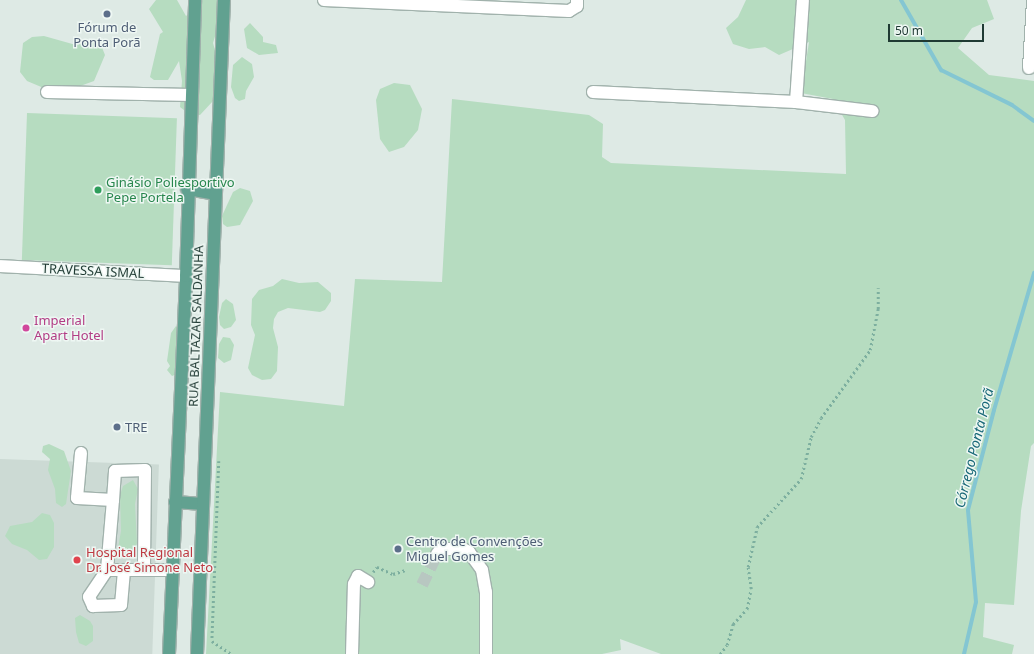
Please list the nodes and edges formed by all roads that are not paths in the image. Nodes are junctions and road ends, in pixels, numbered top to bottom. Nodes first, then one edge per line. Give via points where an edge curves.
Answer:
1 (195, 0) edge
2 (224, 0) edge
3 (324, 0) edge
4 (577, 0) edge
5 (803, 0) edge
6 (1033, 0) edge
7 (418, 2) edge
8 (1029, 68) dead end
9 (47, 92) dead end
10 (593, 92) dead end
11 (191, 95) junction
12 (796, 102) junction
13 (872, 111) dead end
14 (187, 189) junction
15 (216, 194) junction
16 (0, 266) edge
17 (186, 276) junction
18 (81, 453) dead end
19 (113, 500) junction
20 (175, 502) junction
21 (203, 504) junction
22 (437, 554) dead end
23 (144, 569) junction
24 (107, 570) junction
25 (124, 570) junction
26 (172, 570) junction
27 (363, 579) road end
28 (169, 654) edge
29 (197, 654) edge
30 (352, 654) edge
31 (486, 654) edge

1 - 11 main road, RUA BALTAZAR SALDANHA
2 - 15 main road, RUA BALTAZAR SALDANHA
3 - 7 street
4 - 7 street via 577,6 568,11
5 - 12 street
6 - 8 street
9 - 11 street
10 - 12 street
11 - 14 main road, RUA BALTAZAR SALDANHA
12 - 13 street
14 - 15 main road
14 - 17 main road, RUA BALTAZAR SALDANHA
15 - 21 main road, RUA BALTAZAR SALDANHA
16 - 17 street, TRAVESSA ISMAL
17 - 20 main road, RUA BALTAZAR SALDANHA
18 - 19 street via 77,498
19 - 23 street via 115,471 146,470
19 - 24 street
20 - 21 main road
20 - 26 main road, RUA BALTAZAR SALDANHA
21 - 29 main road, RUA BALTAZAR SALDANHA
22 - 31 street via 440,548 463,549 482,570 486,592
23 - 25 street
23 - 26 street
24 - 25 street
24 - 25 street via 88,597 93,606 121,605
26 - 28 main road, RUA BALTAZAR SALDANHA
27 - 30 street via 354,584

